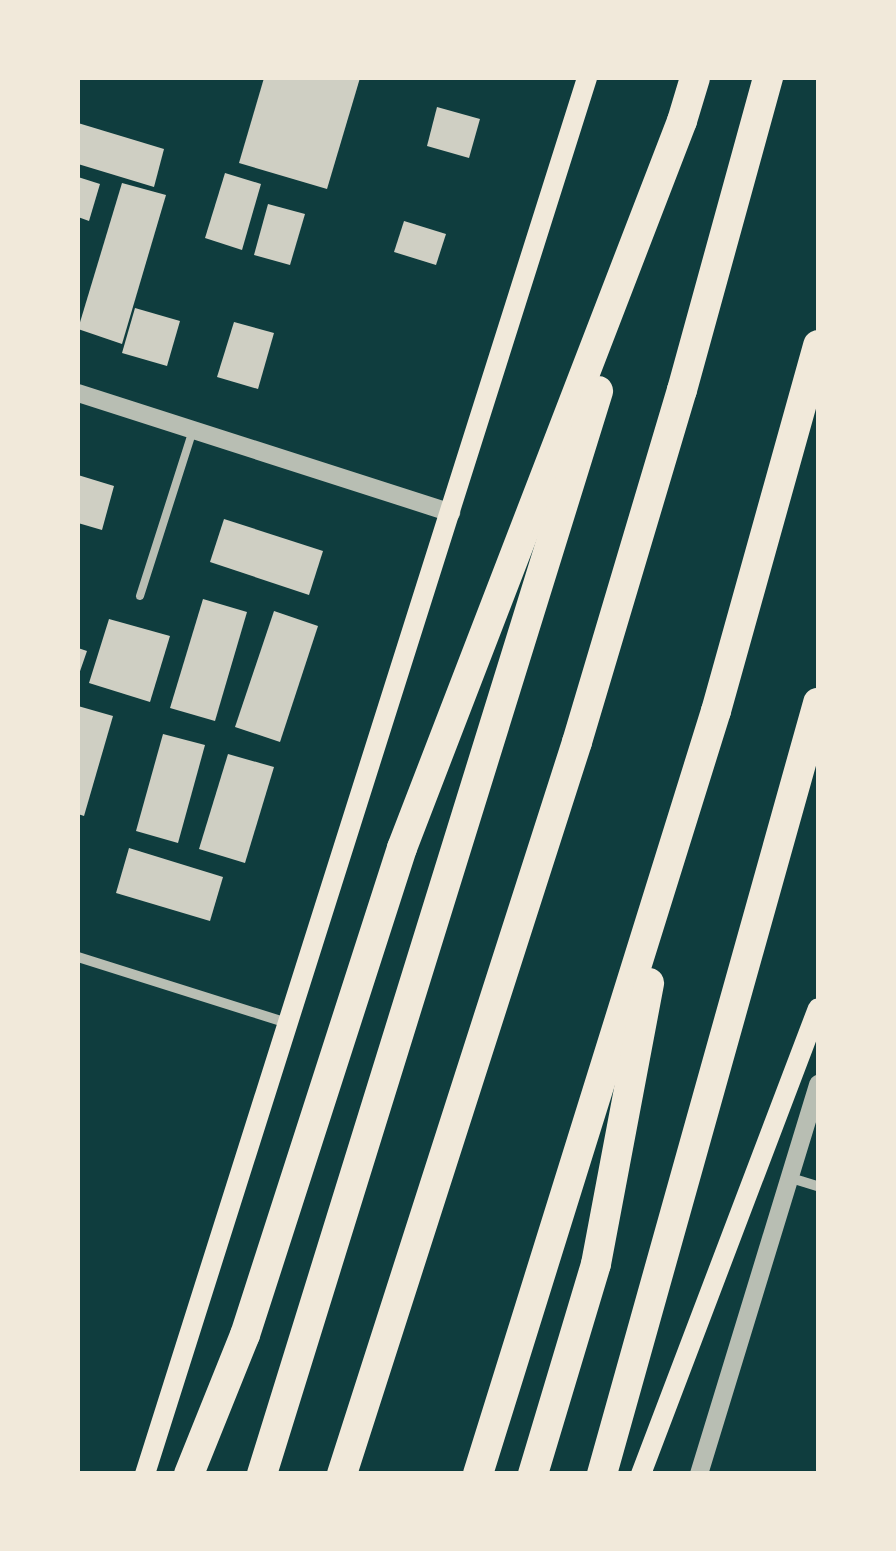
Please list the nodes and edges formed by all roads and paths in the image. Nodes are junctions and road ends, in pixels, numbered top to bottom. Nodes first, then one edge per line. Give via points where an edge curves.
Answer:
1 (587, 78) edge
2 (695, 78) edge
3 (768, 78) edge
4 (682, 120) junction
5 (818, 346) edge
6 (78, 394) edge
7 (193, 430) junction
8 (450, 513) junction
9 (140, 596) dead end
10 (818, 704) edge
11 (674, 848) junction
12 (78, 957) edge
13 (818, 1008) edge
14 (291, 1024) junction
15 (818, 1084) edge
16 (791, 1178) junction
17 (818, 1186) edge
18 (146, 1474) edge
19 (190, 1474) edge
20 (262, 1474) edge
21 (342, 1474) edge
22 (478, 1474) edge
23 (533, 1474) edge
24 (602, 1474) edge
25 (641, 1474) edge
26 (699, 1474) edge

1 - 8 main road
2 - 4 highway
3 - 21 highway via 576,742
4 - 19 highway via 402,848 246,1335
4 - 20 highway
5 - 11 highway
6 - 7 street
7 - 8 street
7 - 9 lane
8 - 14 main road
10 - 24 highway
11 - 22 highway
11 - 23 highway via 596,1264
12 - 14 street
13 - 25 main road
14 - 18 main road
15 - 16 street
16 - 17 street
16 - 26 street

